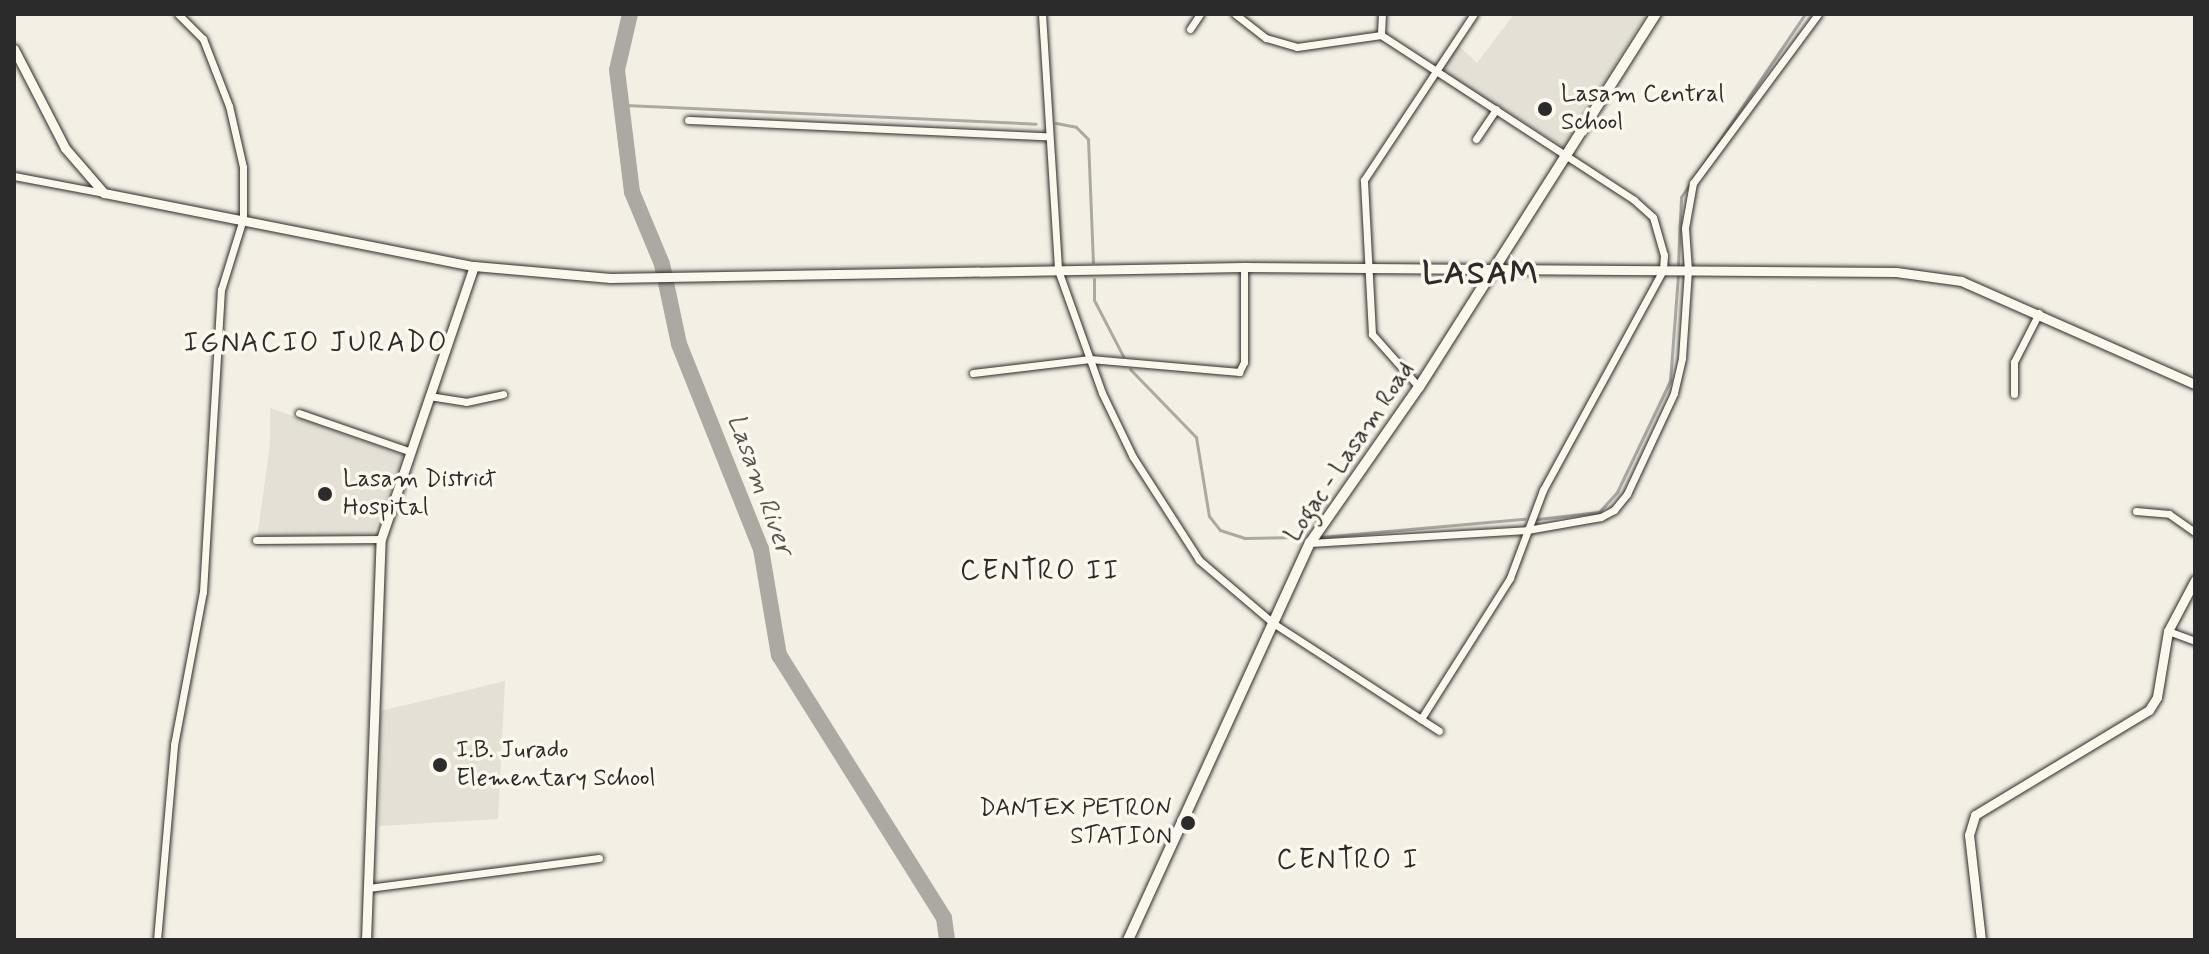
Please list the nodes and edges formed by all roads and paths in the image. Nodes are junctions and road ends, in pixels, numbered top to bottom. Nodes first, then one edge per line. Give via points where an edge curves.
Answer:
1 (178, 14) edge
2 (1042, 14) edge
3 (1200, 14) edge
4 (1235, 14) edge
5 (1382, 14) edge
6 (1474, 14) edge
7 (1656, 14) edge
8 (1818, 14) edge
9 (1190, 29) dead end
10 (1381, 35) junction
11 (14, 49) edge
12 (1438, 72) junction
13 (1496, 109) junction
14 (688, 120) dead end
15 (1047, 136) junction
16 (1476, 139) dead end
17 (1568, 155) junction
18 (14, 176) edge
19 (104, 193) junction
20 (243, 219) junction
21 (474, 266) junction
22 (1244, 267) junction
23 (1365, 267) junction
24 (1493, 269) junction
25 (1058, 270) junction
26 (1663, 270) junction
27 (1688, 270) junction
28 (2039, 313) junction
29 (1090, 359) junction
30 (973, 373) dead end
31 (2195, 384) edge
32 (1419, 387) junction
33 (503, 394) dead end
34 (2014, 394) dead end
35 (429, 396) junction
36 (299, 413) dead end
37 (409, 451) junction
38 (2136, 511) dead end
39 (1527, 530) junction
40 (2195, 532) edge
41 (381, 539) junction
42 (256, 540) dead end
43 (1310, 543) junction
44 (2195, 580) edge
45 (1273, 623) junction
46 (2168, 631) junction
47 (2195, 641) edge
48 (1421, 719) junction
49 (1439, 731) dead end
50 (599, 858) dead end
51 (368, 888) junction
52 (157, 940) edge
53 (366, 940) edge
54 (1128, 940) edge
55 (1981, 940) edge

1 - 20 street via 203,39 229,106 243,167
2 - 15 street
3 - 9 street
4 - 10 street via 1266,38 1297,47
5 - 10 street
6 - 12 street
7 - 17 main road, Logac - Lasam Road
8 - 27 street via 1693,183 1685,228
10 - 12 street
11 - 19 street via 65,148
12 - 13 street
12 - 23 street via 1364,180
13 - 16 street
13 - 17 street
14 - 15 street
15 - 25 street
17 - 24 main road, Logac - Lasam Road
17 - 26 street via 1653,217 1661,234
18 - 19 street
19 - 20 street
20 - 21 street
20 - 52 street via 221,290 203,592 174,745
21 - 25 street via 610,278
21 - 35 street
22 - 23 street
22 - 25 street
22 - 29 street via 1244,362 1239,372
23 - 24 street
23 - 32 street via 1372,334
24 - 26 street
24 - 32 main road, Logac - Lasam Road
25 - 29 street
26 - 27 street
26 - 39 street via 1543,490
27 - 28 street via 1932,274
27 - 39 street via 1674,393 1627,494 1601,517
28 - 31 street
28 - 34 street via 2014,362
29 - 30 street
29 - 45 street via 1162,508 1199,560
32 - 43 main road, Logac - Lasam Road
33 - 35 street via 466,402
35 - 37 street
36 - 37 street
37 - 41 street
38 - 40 street via 2169,514
39 - 43 street
39 - 48 street via 1510,578
41 - 42 street
41 - 51 street
43 - 45 main road, Logac - Lasam Road
44 - 46 street
45 - 48 street
45 - 54 main road, Logac - Lasam Road
46 - 47 street
46 - 55 street via 2157,697 2149,710 1975,815 1969,835
48 - 49 street
50 - 51 street
51 - 53 street

